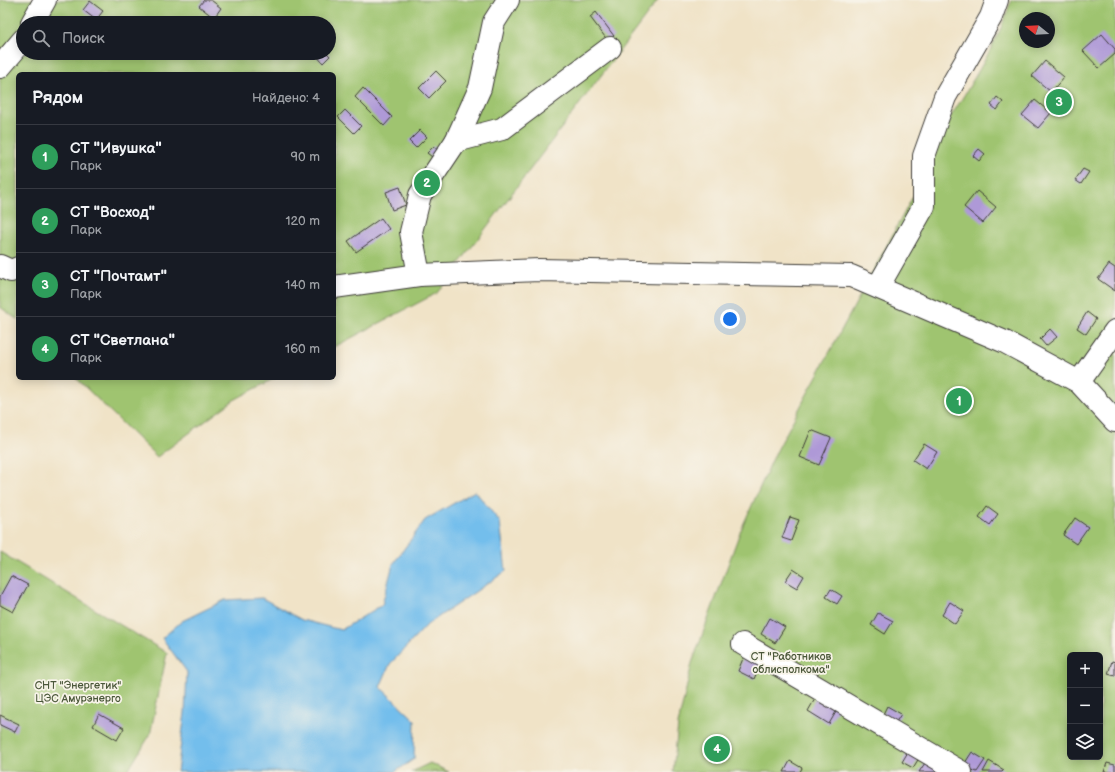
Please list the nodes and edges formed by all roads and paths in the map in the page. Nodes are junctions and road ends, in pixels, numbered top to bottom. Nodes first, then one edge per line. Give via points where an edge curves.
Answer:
1 (45, 0) edge
2 (508, 0) edge
3 (997, 0) edge
4 (36, 16) edge
5 (16, 48) edge
6 (610, 48) dead end
7 (0, 67) edge
8 (456, 141) junction
9 (0, 266) edge
10 (16, 269) edge
11 (419, 274) junction
12 (336, 287) edge
13 (878, 288) junction
14 (1115, 331) edge
15 (1079, 382) junction
16 (1115, 421) edge
17 (744, 644) dead end
18 (961, 772) edge

1 - 4 street
2 - 8 street via 494,22 480,88
3 - 13 street via 991,17 946,97 924,156 924,206
5 - 7 street
6 - 8 street via 502,129
8 - 11 street via 420,195 411,232
9 - 10 street via 11,271
11 - 12 street
11 - 13 street via 539,270 851,276
13 - 15 street via 1005,342
14 - 15 street
15 - 16 street
17 - 18 street

